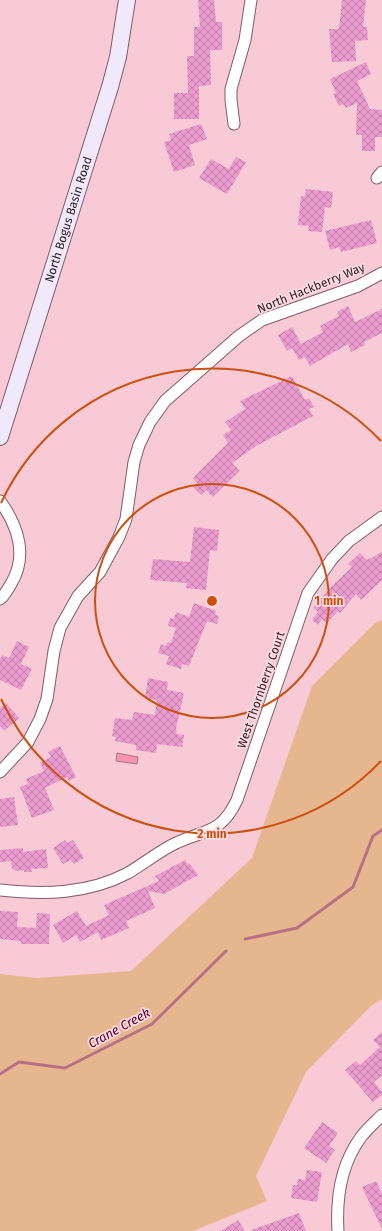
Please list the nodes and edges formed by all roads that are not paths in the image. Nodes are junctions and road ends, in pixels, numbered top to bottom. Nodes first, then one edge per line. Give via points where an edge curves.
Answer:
1 (127, 0) edge
2 (251, 0) edge
3 (234, 124) dead end
4 (382, 273) edge
5 (0, 437) edge
6 (0, 501) edge
7 (382, 517) edge
8 (0, 599) edge
9 (0, 772) edge
10 (0, 890) edge
11 (382, 1115) edge
12 (338, 1231) edge

1 - 5 street, North Bogus Basin Road via 118,58 110,87
2 - 3 street via 231,89
4 - 9 street, North Hackberry Way via 358,286 262,320 239,336 165,401 150,422 139,445 126,519 119,537 100,572 78,596 60,628 47,699 40,719 28,742
6 - 8 street via 11,516 18,533 20,553 17,574
7 - 10 street, West Thornberry Court via 349,541 332,559 308,593 232,810 223,822 211,831 172,845 105,883 79,890 46,893
11 - 12 street via 362,1136 345,1167 339,1190

